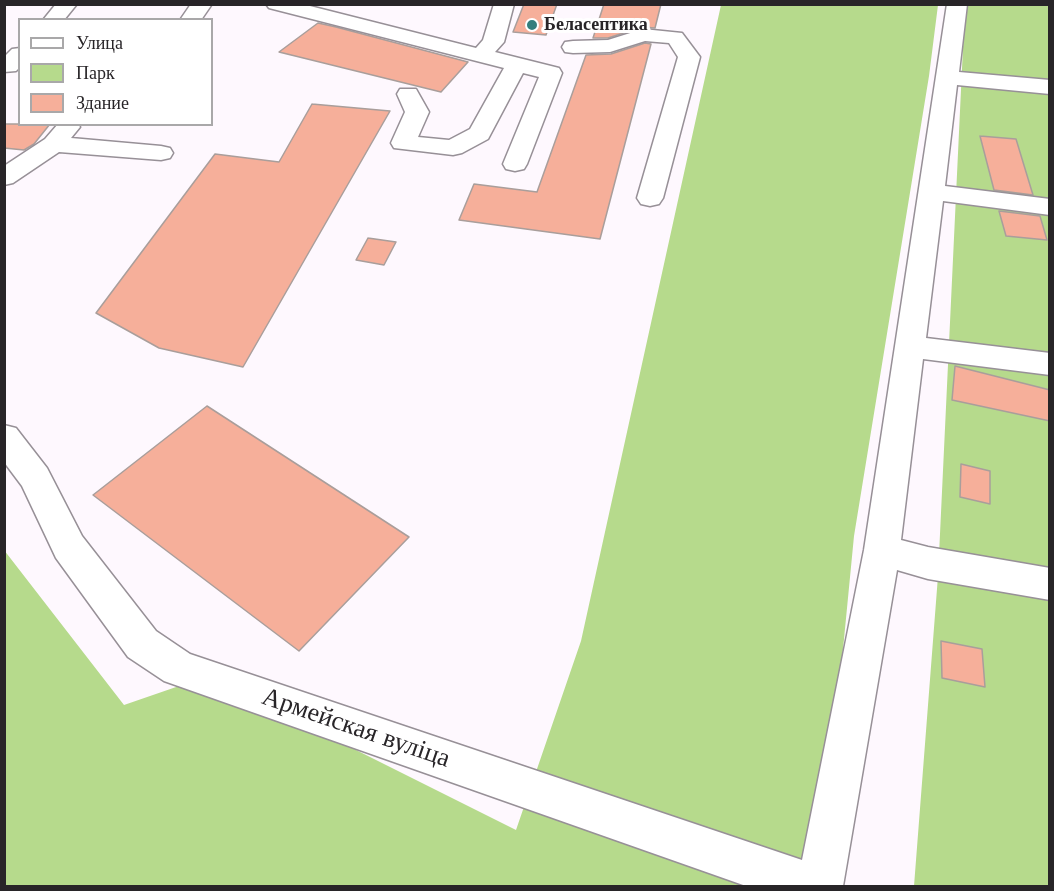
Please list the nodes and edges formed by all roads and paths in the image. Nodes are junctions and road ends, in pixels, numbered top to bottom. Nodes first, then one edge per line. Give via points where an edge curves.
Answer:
1 (67, 4) edge
2 (202, 4) edge
3 (276, 4) edge
4 (504, 4) edge
5 (957, 4) edge
6 (55, 18) edge
7 (192, 18) edge
8 (480, 56) junction
9 (516, 65) junction
10 (551, 73) junction
11 (958, 78) junction
12 (1050, 87) edge
13 (408, 94) dead end
14 (68, 126) edge
15 (54, 144) junction
16 (161, 153) dead end
17 (515, 164) dead end
18 (4, 178) edge
19 (946, 194) junction
20 (650, 198) dead end
21 (1050, 207) edge
22 (909, 347) junction
23 (1050, 364) edge
24 (4, 437) edge
25 (882, 550) junction
26 (1050, 584) edge
27 (810, 886) edge
28 (820, 886) edge

1 - 6 street
2 - 7 street
3 - 8 street
4 - 8 street via 494,42
5 - 11 street
8 - 9 street
9 - 10 street
9 - 13 street via 480,134 453,148 403,143 417,112
10 - 17 street
10 - 20 street via 568,60 576,36 610,46 643,35 675,37 689,57
11 - 12 street
11 - 19 street
14 - 15 street
15 - 16 street
15 - 18 street
19 - 21 street
19 - 22 street
22 - 23 street
22 - 25 street
24 - 27 street, Армейская вуліца via 35,478 69,548 142,644 178,668
25 - 26 street
25 - 28 street

